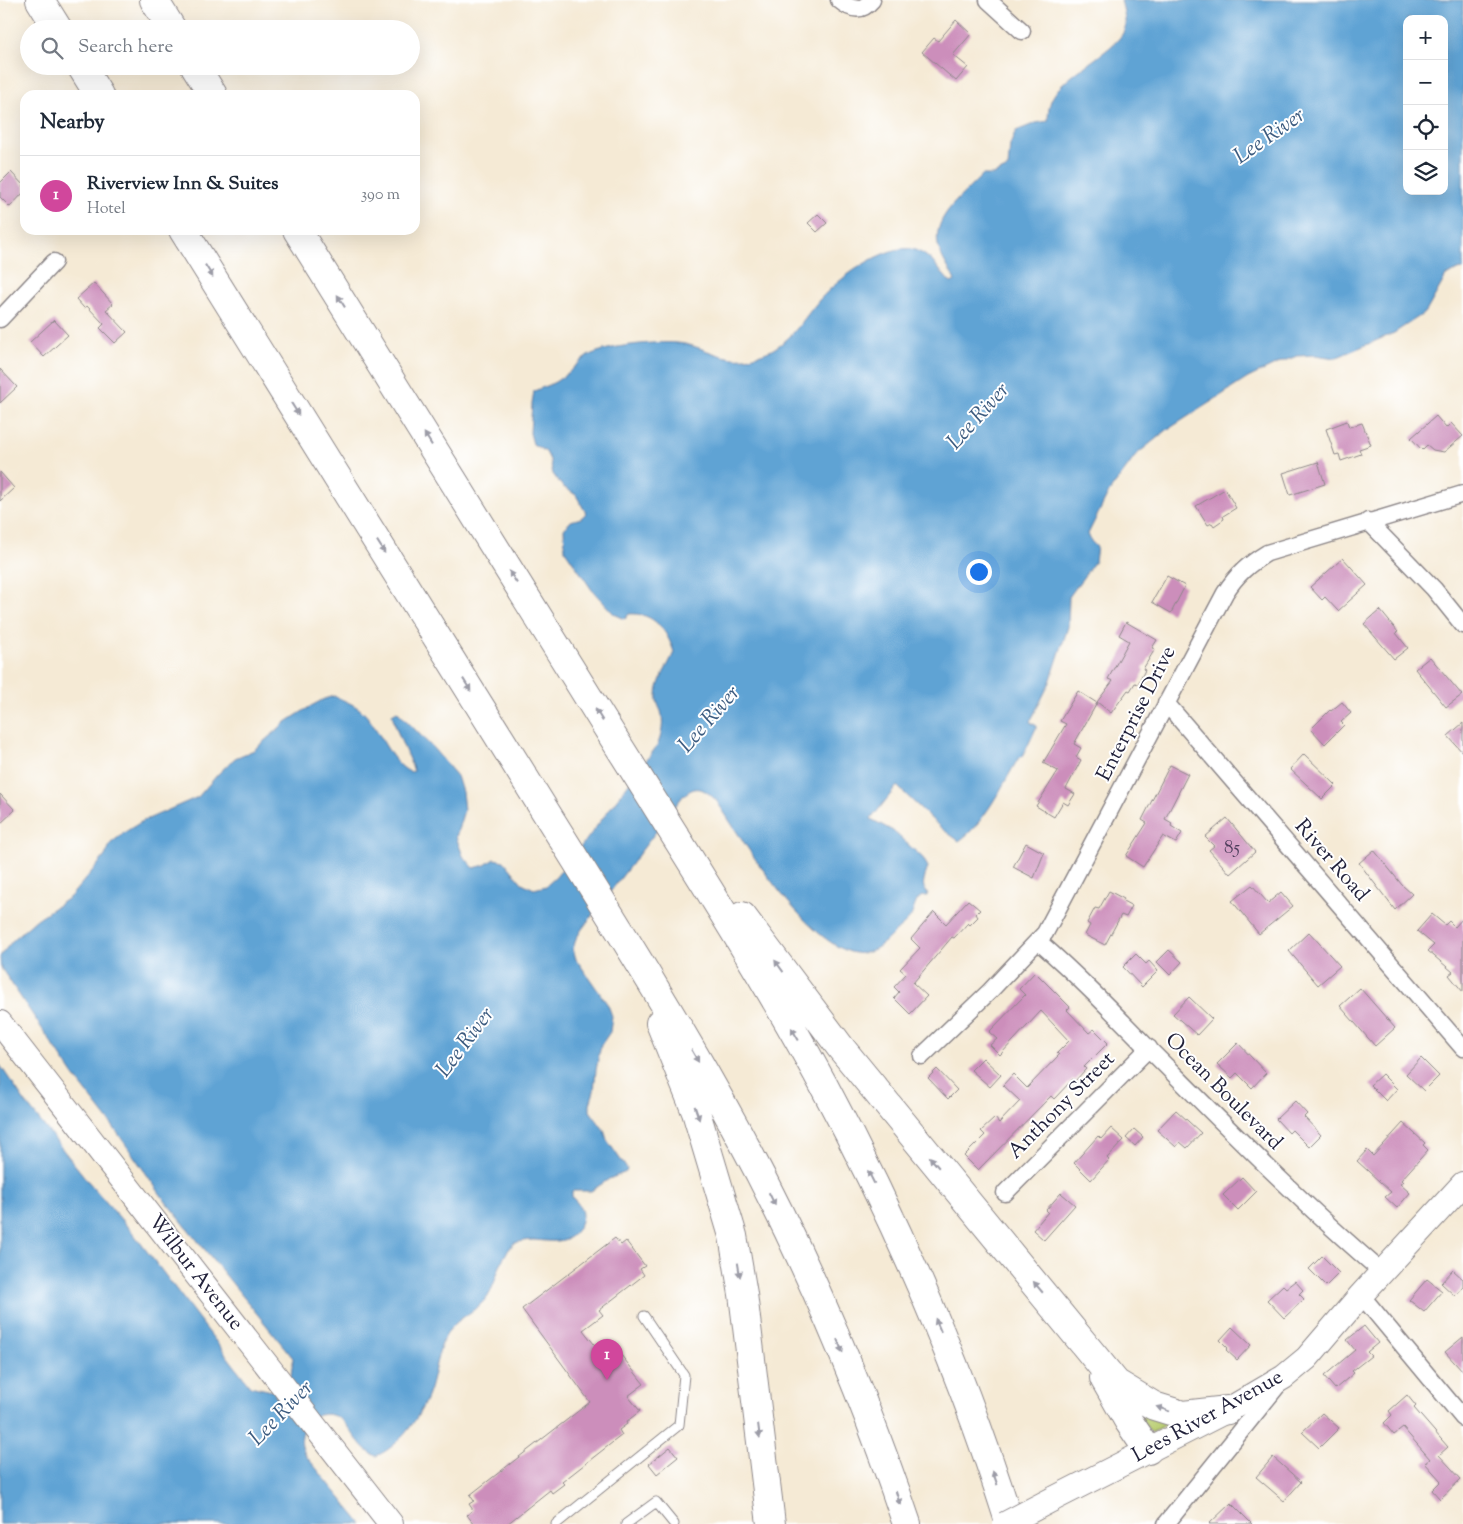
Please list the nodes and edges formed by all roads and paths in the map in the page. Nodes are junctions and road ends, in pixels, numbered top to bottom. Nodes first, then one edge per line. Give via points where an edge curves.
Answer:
1 (40, 0) edge
2 (154, 0) edge
3 (839, 0) edge
4 (872, 0) edge
5 (988, 0) edge
6 (52, 20) edge
7 (166, 20) edge
8 (1022, 31) dead end
9 (87, 75) edge
10 (201, 75) edge
11 (96, 90) edge
12 (210, 90) edge
13 (186, 235) edge
14 (300, 235) edge
15 (54, 262) dead end
16 (0, 318) edge
17 (1463, 494) edge
18 (1368, 521) junction
19 (1463, 625) edge
20 (1166, 703) junction
21 (676, 838) junction
22 (618, 928) junction
23 (1038, 941) junction
24 (0, 1023) edge
25 (1149, 1048) junction
26 (1463, 1048) edge
27 (922, 1056) dead end
28 (1463, 1184) edge
29 (1005, 1194) dead end
30 (1382, 1272) junction
31 (1361, 1295) junction
32 (644, 1316) dead end
33 (1069, 1324) junction
34 (1284, 1377) junction
35 (1228, 1410) junction
36 (1463, 1418) edge
37 (1148, 1450) junction
38 (770, 1523) edge
39 (391, 1524) edge
40 (556, 1524) edge
41 (626, 1524) edge
42 (674, 1524) edge
43 (907, 1524) edge
44 (1005, 1524) edge
45 (1010, 1524) edge
46 (1166, 1524) edge

1 - 6 highway
2 - 7 highway
3 - 4 street via 857,9
5 - 8 street
9 - 11 highway
10 - 12 highway
13 -> 22 highway
21 -> 14 highway
15 - 16 street
17 - 18 street, Enterprise Drive
18 - 19 street via 1434,589
18 - 20 street, Enterprise Drive via 1267,553 1250,564 1225,593
20 - 23 street, Enterprise Drive via 1045,934
20 - 26 street, River Road
33 -> 21 highway via 841,1048 740,913
45 -> 21 highway via 963,1387 874,1184 796,1036
22 -> 38 highway via 696,1112 733,1236 743,1294
22 -> 43 highway via 714,1089 786,1228 854,1379
23 - 25 street, Ocean Boulevard
23 - 27 street, Enterprise Drive
24 - 39 main road, Wilbur Avenue
25 - 29 street, Anthony Street
25 - 30 street, Ocean Boulevard via 1335,1232
28 - 30 main road, Lees River Avenue
30 - 31 main road, Lees River Avenue
31 - 34 main road, Lees River Avenue via 1307,1358
31 - 36 street
32 - 40 lane via 684,1375 679,1425
35 -> 33 highway via 1183,1415 1154,1406 1116,1383
33 - 37 highway
34 - 35 main road, Lees River Avenue
34 - 46 street
35 - 37 main road, Lees River Avenue
37 - 44 main road, Lees River Avenue, bridge
41 - 42 lane via 656,1502

